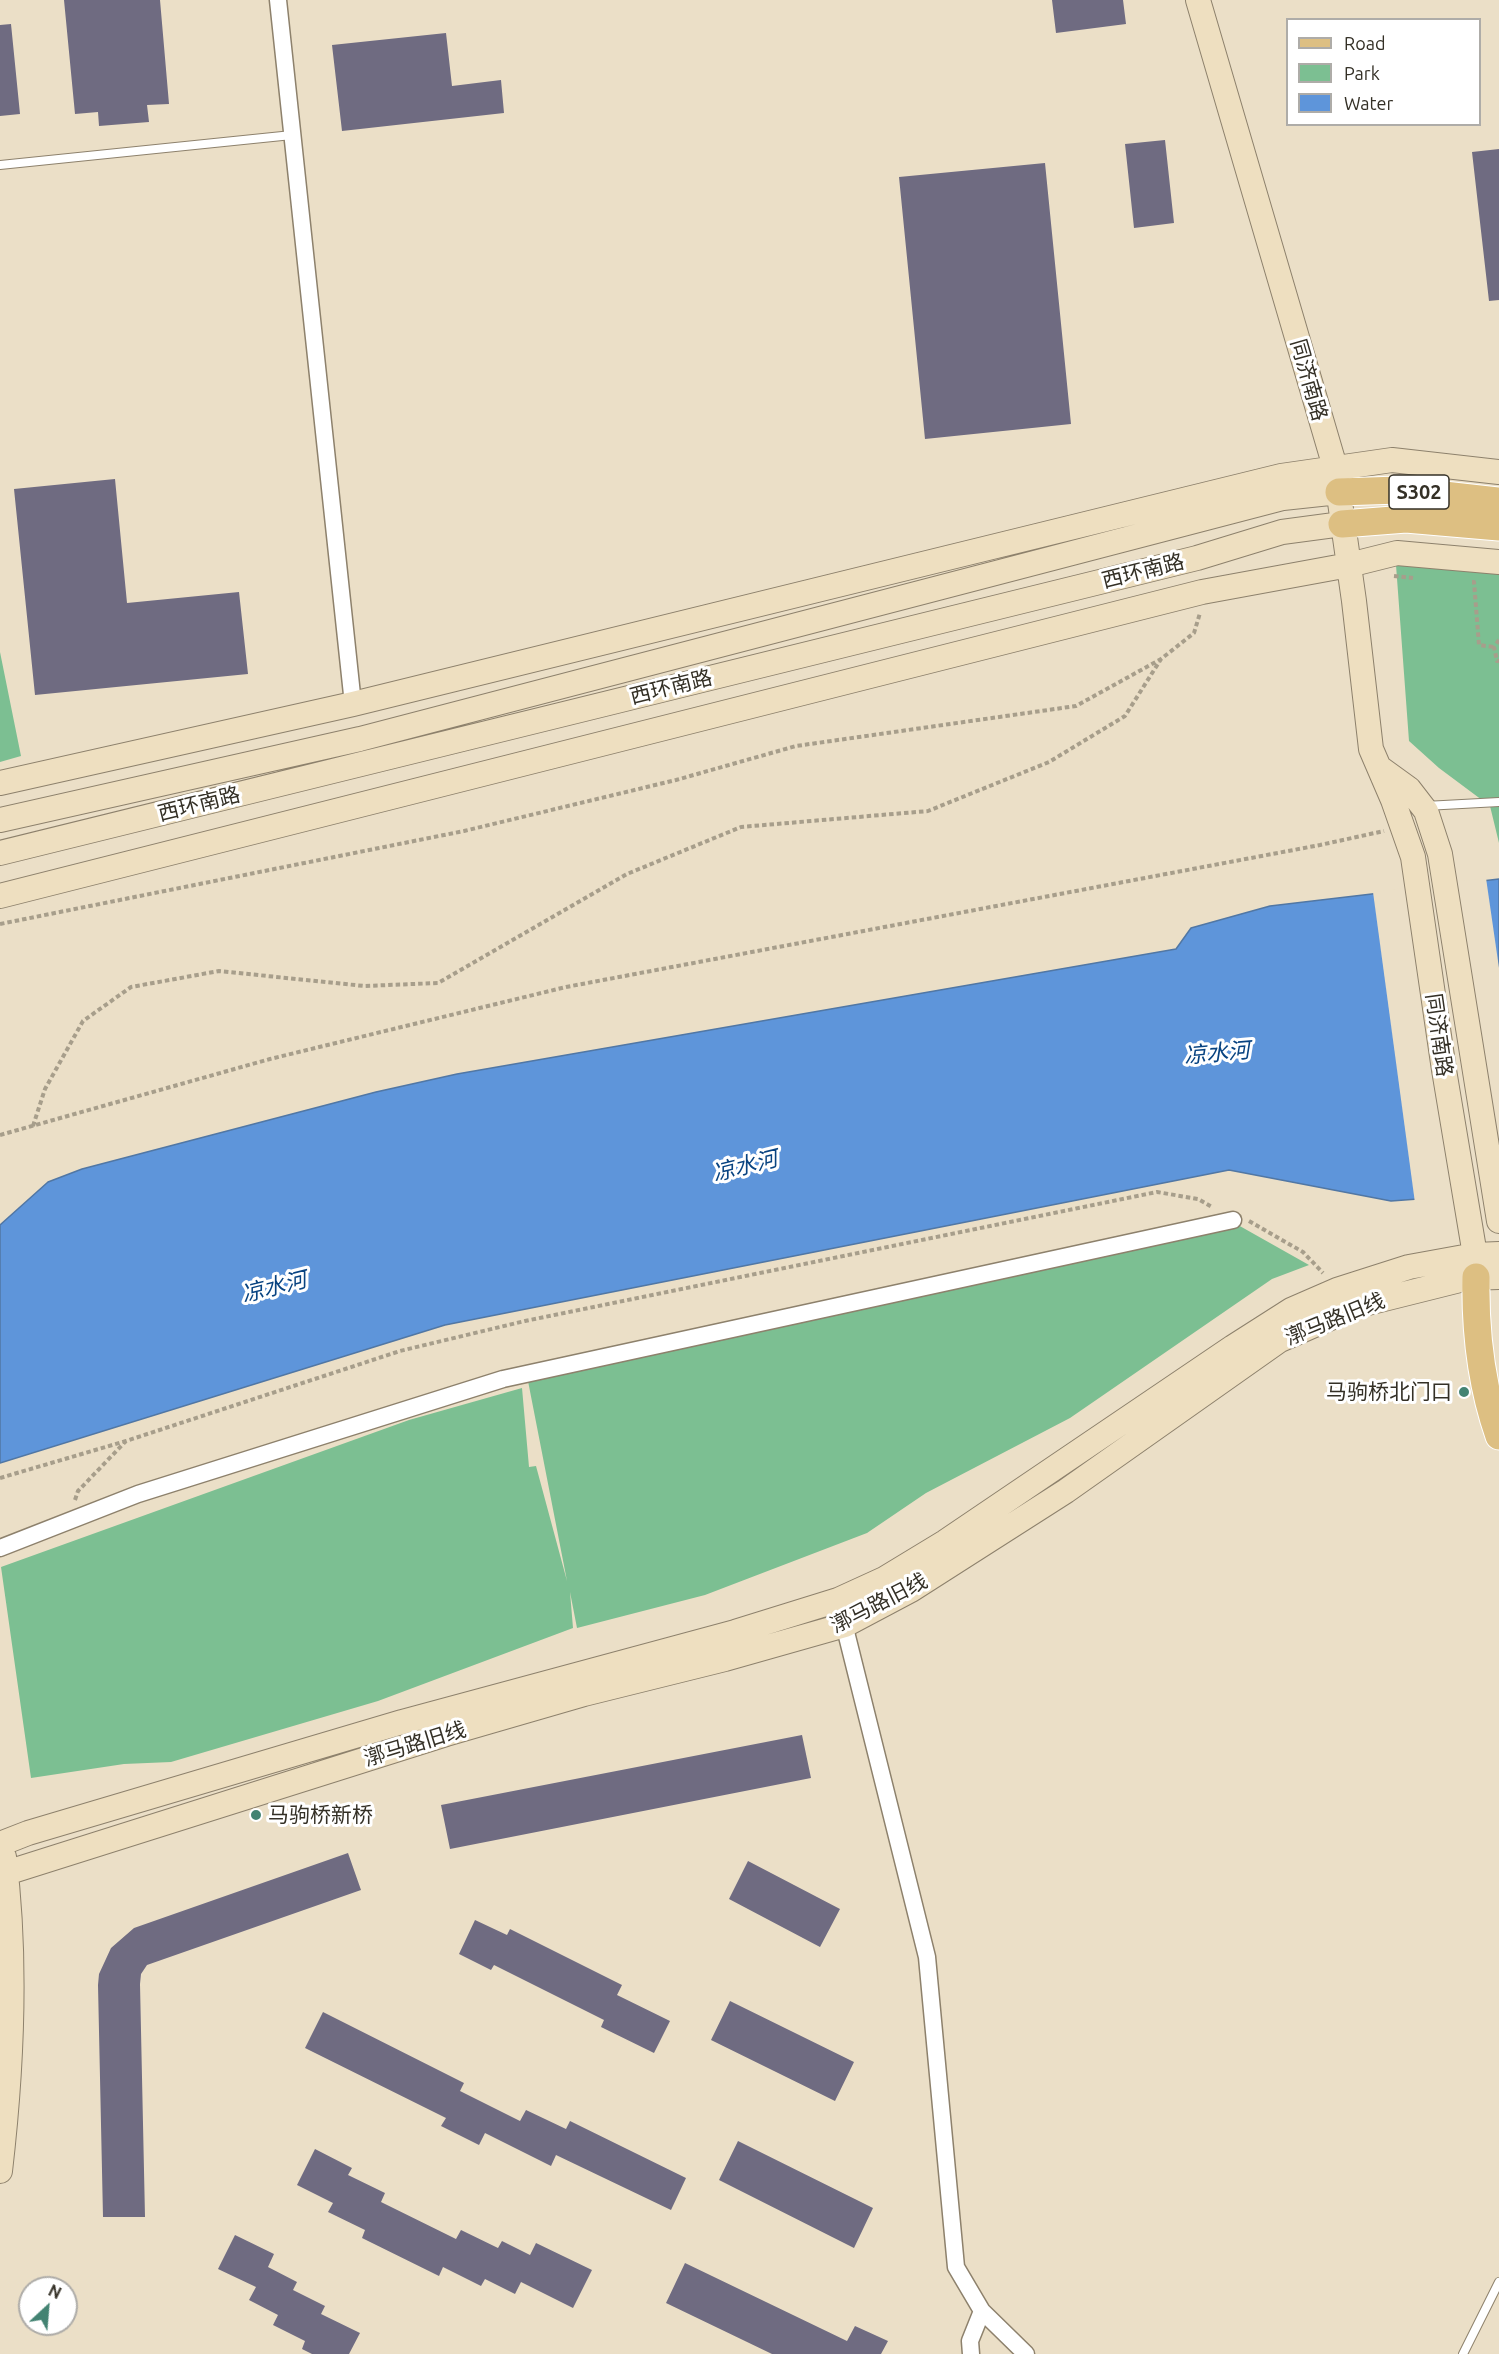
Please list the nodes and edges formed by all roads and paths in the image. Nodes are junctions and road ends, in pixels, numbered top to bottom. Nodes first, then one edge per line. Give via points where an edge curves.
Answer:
1 (278, 0) edge
2 (1198, 0) edge
3 (292, 135) junction
4 (0, 165) edge
5 (1499, 472) edge
6 (1337, 480) junction
7 (1499, 501) edge
8 (1342, 524) junction
9 (1499, 527) edge
10 (1378, 557) junction
11 (1499, 562) edge
12 (1349, 565) junction
13 (1419, 578) dead end
14 (1463, 581) dead end
15 (1202, 592) junction
16 (621, 638) junction
17 (1499, 639) edge
18 (713, 646) junction
19 (1494, 647) junction
20 (1161, 659) junction
21 (1499, 661) edge
22 (353, 704) junction
23 (107, 759) junction
24 (1380, 768) junction
25 (204, 774) junction
26 (0, 783) edge
27 (1499, 802) edge
28 (1422, 806) junction
29 (0, 820) edge
30 (1403, 827) junction
31 (0, 853) edge
32 (0, 896) edge
33 (0, 924) edge
34 (33, 1126) junction
35 (0, 1135) edge
36 (1233, 1220) junction
37 (1499, 1221) edge
38 (1499, 1256) edge
39 (1483, 1270) edge
40 (1324, 1274) dead end
41 (1499, 1436) edge
42 (133, 1439) junction
43 (0, 1478) edge
44 (70, 1521) junction
45 (0, 1548) edge
46 (838, 1600) junction
47 (844, 1625) junction
48 (1, 1838) edge
49 (3, 1873) edge
50 (0, 2171) edge
51 (1499, 2282) edge
52 (982, 2312) junction
53 (971, 2354) edge
54 (1026, 2354) edge
55 (1463, 2354) edge

1 - 3 street
2 - 6 main road, 同济南路
3 - 4 lane
3 - 22 street
5 - 6 main road via 1392,460
6 - 7 main road, S302
6 - 8 main road, 同济南路
6 - 16 main road via 1281,476
6 - 18 main road, 西环南路 via 1282,498
8 - 9 main road, S302 via 1406,519
8 - 12 main road, 同济南路
8 - 31 main road, 西环南路 via 1282,532 1197,558
10 - 11 main road via 1397,553
10 - 12 main road
10 - 13 path via 1387,576
12 - 15 main road
12 - 24 main road, 同济南路 via 1371,749
14 - 19 path via 1474,582 1479,645
15 - 20 path via 1204,602 1194,633
15 - 32 main road
16 - 18 main road
16 - 22 main road
17 - 19 path
18 - 25 main road, 西环南路 via 360,739
19 - 21 path
20 - 33 path via 1076,706 796,746 676,780 464,831
20 - 34 path via 1125,716 1049,762 928,811 741,826 627,874 438,983 364,986 219,971 131,987 83,1021 45,1089
22 - 23 main road
23 - 25 main road
23 - 26 main road
24 - 28 main road, 同济南路 via 1409,789
24 - 30 main road, 同济南路
25 - 29 main road, 西环南路
27 - 28 lane
28 - 37 main road, 同济南路 via 1440,854
30 - 34 path via 566,987 270,1059
30 - 39 main road, 同济南路 via 1413,857 1469,1227
34 - 35 path
36 - 40 path via 1246,1220 1303,1252
36 - 42 path via 1198,1199 1157,1192 399,1351
36 - 44 street via 503,1378 138,1494
38 - 39 main road
39 - 41 main road via 1475,1318
39 - 46 main road, 漷马路旧线 via 1409,1267 1337,1290 1291,1310 945,1542 884,1579
39 - 47 main road, 漷马路旧线 via 1360,1305 1280,1340 1066,1491 911,1590
42 - 43 path
42 - 44 path via 126,1441 78,1491
44 - 45 street
46 - 47 street
46 - 48 main road, 漷马路旧线
47 - 49 main road, 漷马路旧线 via 446,1734
47 - 52 street via 927,1957 956,2267
48 - 49 main road
49 - 50 main road via 10,1965 10,2048
51 - 55 lane
52 - 53 street via 970,2340
52 - 54 street

